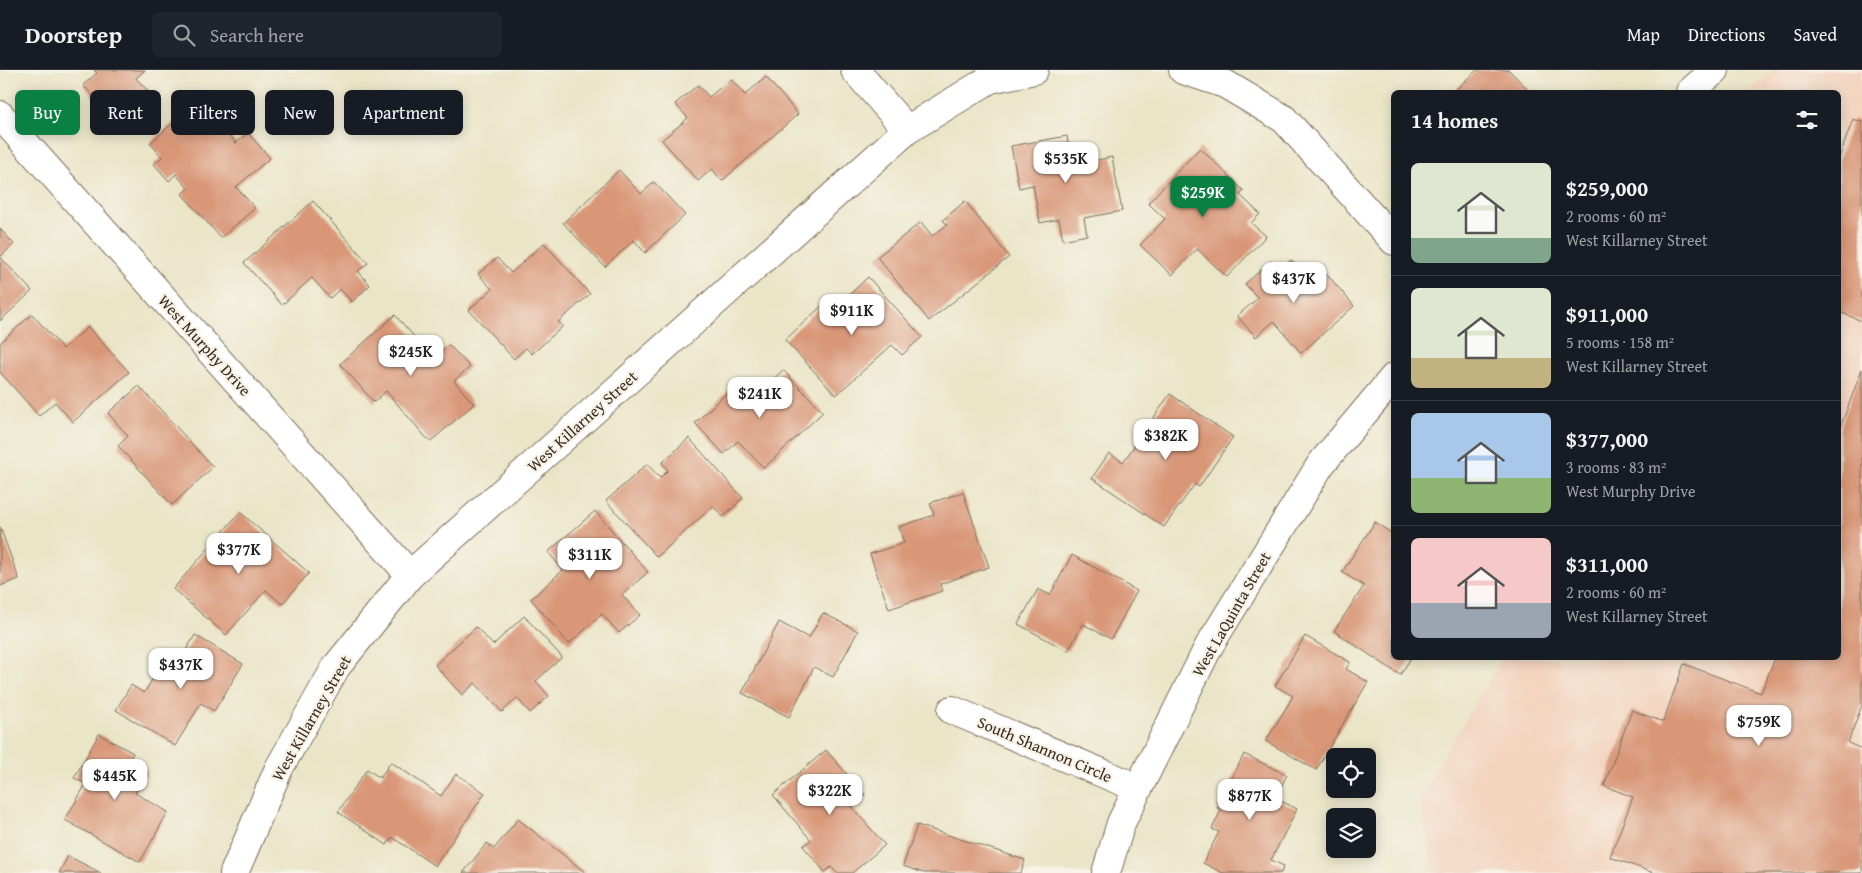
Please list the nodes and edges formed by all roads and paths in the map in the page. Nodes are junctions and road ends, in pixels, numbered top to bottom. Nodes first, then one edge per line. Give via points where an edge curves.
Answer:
1 (856, 70) edge
2 (1034, 70) edge
3 (1183, 70) edge
4 (1715, 70) edge
5 (1692, 90) edge
6 (0, 115) edge
7 (907, 130) junction
8 (1391, 238) edge
9 (1391, 381) edge
10 (410, 576) junction
11 (952, 710) dead end
12 (1138, 788) junction
13 (240, 871) edge
14 (1106, 873) edge

1 - 7 street
2 - 7 street, West Killarney Street via 990,78
3 - 8 street via 1225,84 1284,119
4 - 5 street
6 - 10 street, West Murphy Drive
7 - 10 street, West Killarney Street
9 - 12 street, West LaQuinta Street via 1321,464 1209,646
10 - 13 street, West Killarney Street via 336,667 279,768
11 - 12 street, South Shannon Circle
12 - 14 street, West LaQuinta Street via 1121,823

